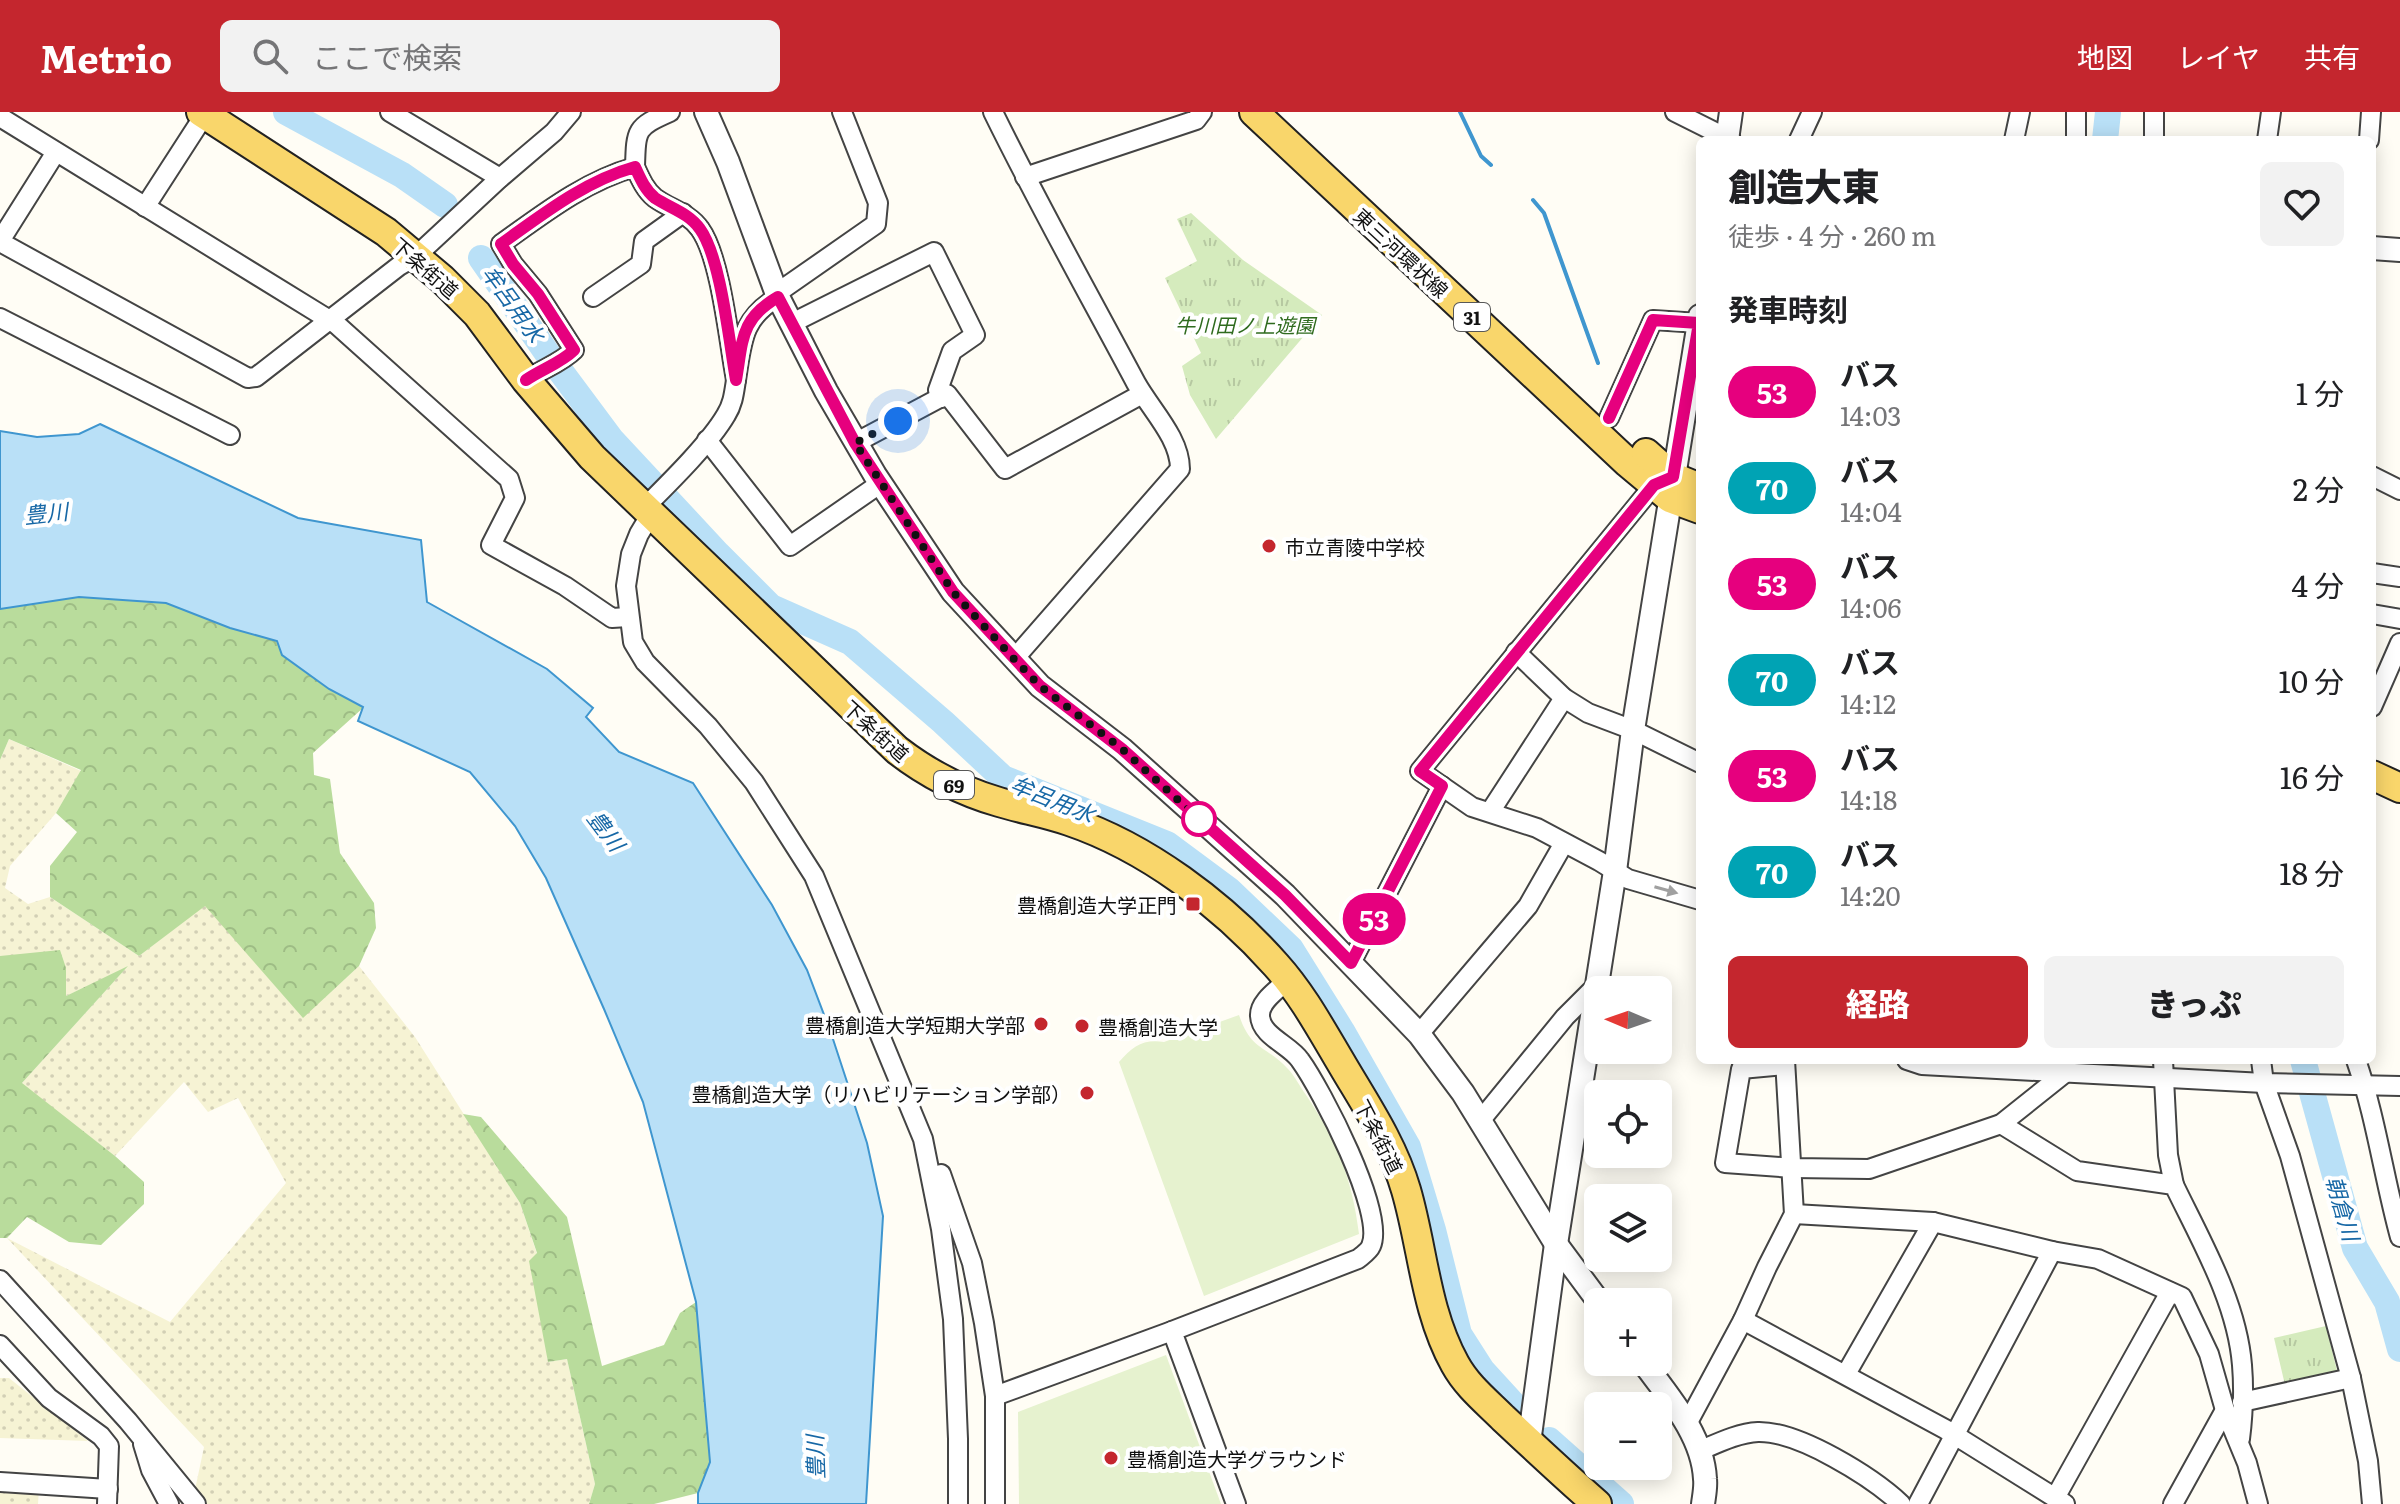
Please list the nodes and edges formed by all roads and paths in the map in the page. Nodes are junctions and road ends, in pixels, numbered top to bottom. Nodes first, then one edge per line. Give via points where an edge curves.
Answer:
1 (390, 112) edge
2 (571, 112) edge
3 (670, 112) edge
4 (706, 112) edge
5 (842, 112) edge
6 (993, 112) edge
7 (1202, 112) edge
8 (1254, 112) edge
9 (1279, 112) edge
10 (1675, 112) edge
11 (1731, 112) edge
12 (1812, 112) edge
13 (2020, 112) edge
14 (2076, 112) edge
15 (2154, 112) edge
16 (2271, 112) edge
17 (2371, 112) edge
18 (203, 113) edge
19 (0, 117) edge
20 (1722, 136) edge
21 (1728, 136) edge
22 (1801, 136) edge
23 (2015, 136) edge
24 (2076, 136) edge
25 (2154, 136) edge
26 (2268, 136) edge
27 (2369, 136) edge
28 (56, 152) junction
29 (635, 167) junction
30 (1025, 177) junction
31 (500, 178) junction
32 (145, 207) junction
33 (683, 213) junction
34 (0, 241) edge
35 (2376, 248) edge
36 (2400, 250) edge
37 (416, 256) junction
38 (778, 295) junction
39 (593, 297) dead end
40 (0, 318) edge
41 (333, 322) junction
42 (792, 323) junction
43 (1696, 323) edge
44 (1696, 364) edge
45 (547, 368) junction
46 (736, 380) junction
47 (1142, 394) junction
48 (941, 398) junction
49 (1609, 418) junction
50 (230, 435) dead end
51 (707, 440) junction
52 (855, 443) junction
53 (2376, 478) edge
54 (881, 483) junction
55 (1665, 487) junction
56 (1696, 488) edge
57 (2400, 490) edge
58 (1696, 506) edge
59 (649, 507) junction
60 (2376, 574) edge
61 (2400, 577) edge
62 (2376, 615) edge
63 (628, 617) junction
64 (2400, 619) edge
65 (2400, 643) edge
66 (1516, 652) junction
67 (1014, 659) junction
68 (1564, 698) junction
69 (2376, 698) edge
70 (1633, 730) junction
71 (2376, 759) edge
72 (1696, 761) edge
73 (2400, 769) edge
74 (2376, 777) edge
75 (1442, 786) junction
76 (2400, 788) edge
77 (1490, 812) junction
78 (1564, 843) junction
79 (1615, 871) junction
80 (1696, 899) edge
81 (1351, 963) junction
82 (1600, 976) edge
83 (1289, 979) junction
84 (1584, 998) edge
85 (1419, 1034) junction
86 (1586, 1064) edge
87 (1772, 1064) edge
88 (1785, 1064) edge
89 (1919, 1064) edge
90 (1964, 1064) edge
91 (2263, 1064) edge
92 (2357, 1064) edge
93 (2064, 1066) edge
94 (2164, 1069) edge
95 (2271, 1084) junction
96 (2360, 1085) junction
97 (2400, 1086) edge
98 (1480, 1121) junction
99 (2001, 1124) junction
100 (926, 1150) junction
101 (1793, 1168) junction
102 (2174, 1185) junction
103 (2393, 1189) edge
104 (1794, 1214) junction
105 (1933, 1222) junction
106 (2400, 1237) edge
107 (1556, 1244) junction
108 (2052, 1251) junction
109 (0, 1280) edge
110 (1589, 1288) edge
111 (2170, 1292) junction
112 (0, 1298) edge
113 (23, 1304) junction
114 (1743, 1320) junction
115 (1172, 1331) junction
116 (0, 1345) edge
117 (1846, 1374) junction
118 (1653, 1376) edge
119 (2351, 1378) junction
120 (995, 1396) junction
121 (2242, 1402) junction
122 (2225, 1410) junction
123 (1687, 1424) junction
124 (1955, 1435) junction
125 (141, 1437) junction
126 (1529, 1443) junction
127 (2239, 1446) junction
128 (1699, 1451) junction
129 (0, 1482) edge
130 (107, 1496) edge
131 (2060, 1501) edge
132 (169, 1504) edge
133 (196, 1504) edge
134 (958, 1504) edge
135 (995, 1504) edge
136 (1236, 1504) edge
137 (1597, 1504) edge
138 (1703, 1504) edge
139 (1901, 1504) edge
140 (1918, 1504) edge
141 (2173, 1504) edge
142 (2258, 1504) edge
143 (2372, 1504) edge

1 - 31 street
2 - 31 street
3 - 29 street via 641,127
4 - 38 street
5 - 38 street via 878,203 876,224
6 - 30 street
7 - 30 street via 1196,120
8 - 55 main road, 東三河環状線 / 31
9 - 49 main road, 東三河環状線 / 31
10 - 20 street
11 - 21 street
12 - 22 street
13 - 23 street
14 - 24 street
15 - 25 street
16 - 26 street
17 - 27 street
18 - 32 street
18 - 37 main road, 下条街道 / 69
19 - 28 street
28 - 32 street
28 - 34 street
29 - 33 street via 647,190
29 - 45 street via 590,185 501,244 574,350
30 - 47 street
31 - 37 street
32 - 41 street
33 - 39 street via 644,241 641,264
33 - 46 street via 708,242
34 - 41 street via 248,378
35 - 36 street
37 - 41 street
37 - 45 main road, 下条街道 / 69 via 477,314
38 - 42 street
38 - 46 street via 749,321
40 - 50 street
41 - 63 street via 509,479 515,498 491,545 612,618
42 - 48 street via 934,252 975,335 952,351 938,390
42 - 52 street
43 - 49 street via 1653,320
44 - 55 street
45 - 59 main road, 下条街道 / 69 via 592,457
46 - 51 street via 726,416
47 - 48 street via 1005,469 947,394
47 - 67 street via 1180,453 1180,469
48 - 52 street
49 - 55 main road, 東三河環状線 / 31
51 - 54 street via 790,546
51 - 59 street
52 - 54 street
53 - 57 street
54 - 67 street via 953,592
55 - 56 main road, 東三河環状線 / 31
55 - 58 main road, 東三河環状線 / 31
55 - 66 street
55 - 70 street
59 - 63 street via 631,554
59 - 83 main road, 下条街道 / 69 via 915,764 981,796 1092,830 1156,862 1248,936
60 - 61 street
62 - 64 street
63 - 100 street via 633,642 645,662 754,782 814,876
65 - 69 street
66 - 68 street
66 - 75 street via 1420,771
67 - 81 street via 1285,895
68 - 70 street
68 - 77 street
70 - 72 street
70 - 79 street
71 - 73 main road
74 - 76 main road
75 - 77 street via 1472,807
75 - 81 street
77 - 78 street
78 - 79 street
78 - 85 street via 1528,906
79 -> 80 street
79 - 82 street
81 - 85 street
83 - 115 street via 1261,1005 1262,1027 1298,1056 1338,1125 1369,1209 1371,1246 1358,1259
83 - 126 main road, 下条街道 / 69 via 1395,1160 1433,1311 1453,1362
84 - 98 street
85 - 98 street
86 - 107 street
87 - 101 street via 1741,1069 1725,1163
88 - 101 street
89 - 90 street
90 - 93 street
91 - 95 street
92 - 96 street
93 - 94 street
93 - 99 street
94 - 95 street
94 - 102 street
95 - 96 street
95 - 119 street
96 - 97 street
96 - 103 street
98 - 107 street
99 - 101 street via 1869,1169
99 - 102 street via 2077,1171
100 - 120 street via 934,1157 972,1263
100 - 134 street via 953,1319
101 - 104 street
102 - 121 street via 2232,1315 2242,1363
103 - 106 street
104 - 105 street
104 - 114 street
105 - 108 street
105 - 117 street
107 - 110 street
107 - 126 street
108 - 111 street via 2098,1259
108 - 124 street
109 - 113 street
111 - 122 street via 2182,1297 2209,1354
111 - 131 street
112 - 113 street
113 - 125 street
114 - 117 street
114 - 123 street
115 - 120 street
115 - 136 street
116 - 130 street via 49,1398 109,1446
117 - 124 street
118 - 123 street
119 - 121 street
119 - 143 street
120 - 135 street
121 - 127 street
122 - 127 street
122 - 141 street
123 - 128 street
124 - 131 street
124 - 140 street
125 - 132 street
125 - 133 street
126 - 137 main road, 下条街道 / 69
127 - 142 street
128 - 138 street via 1706,1478
128 - 139 street via 1759,1432 1785,1436 1857,1470
129 - 130 street

